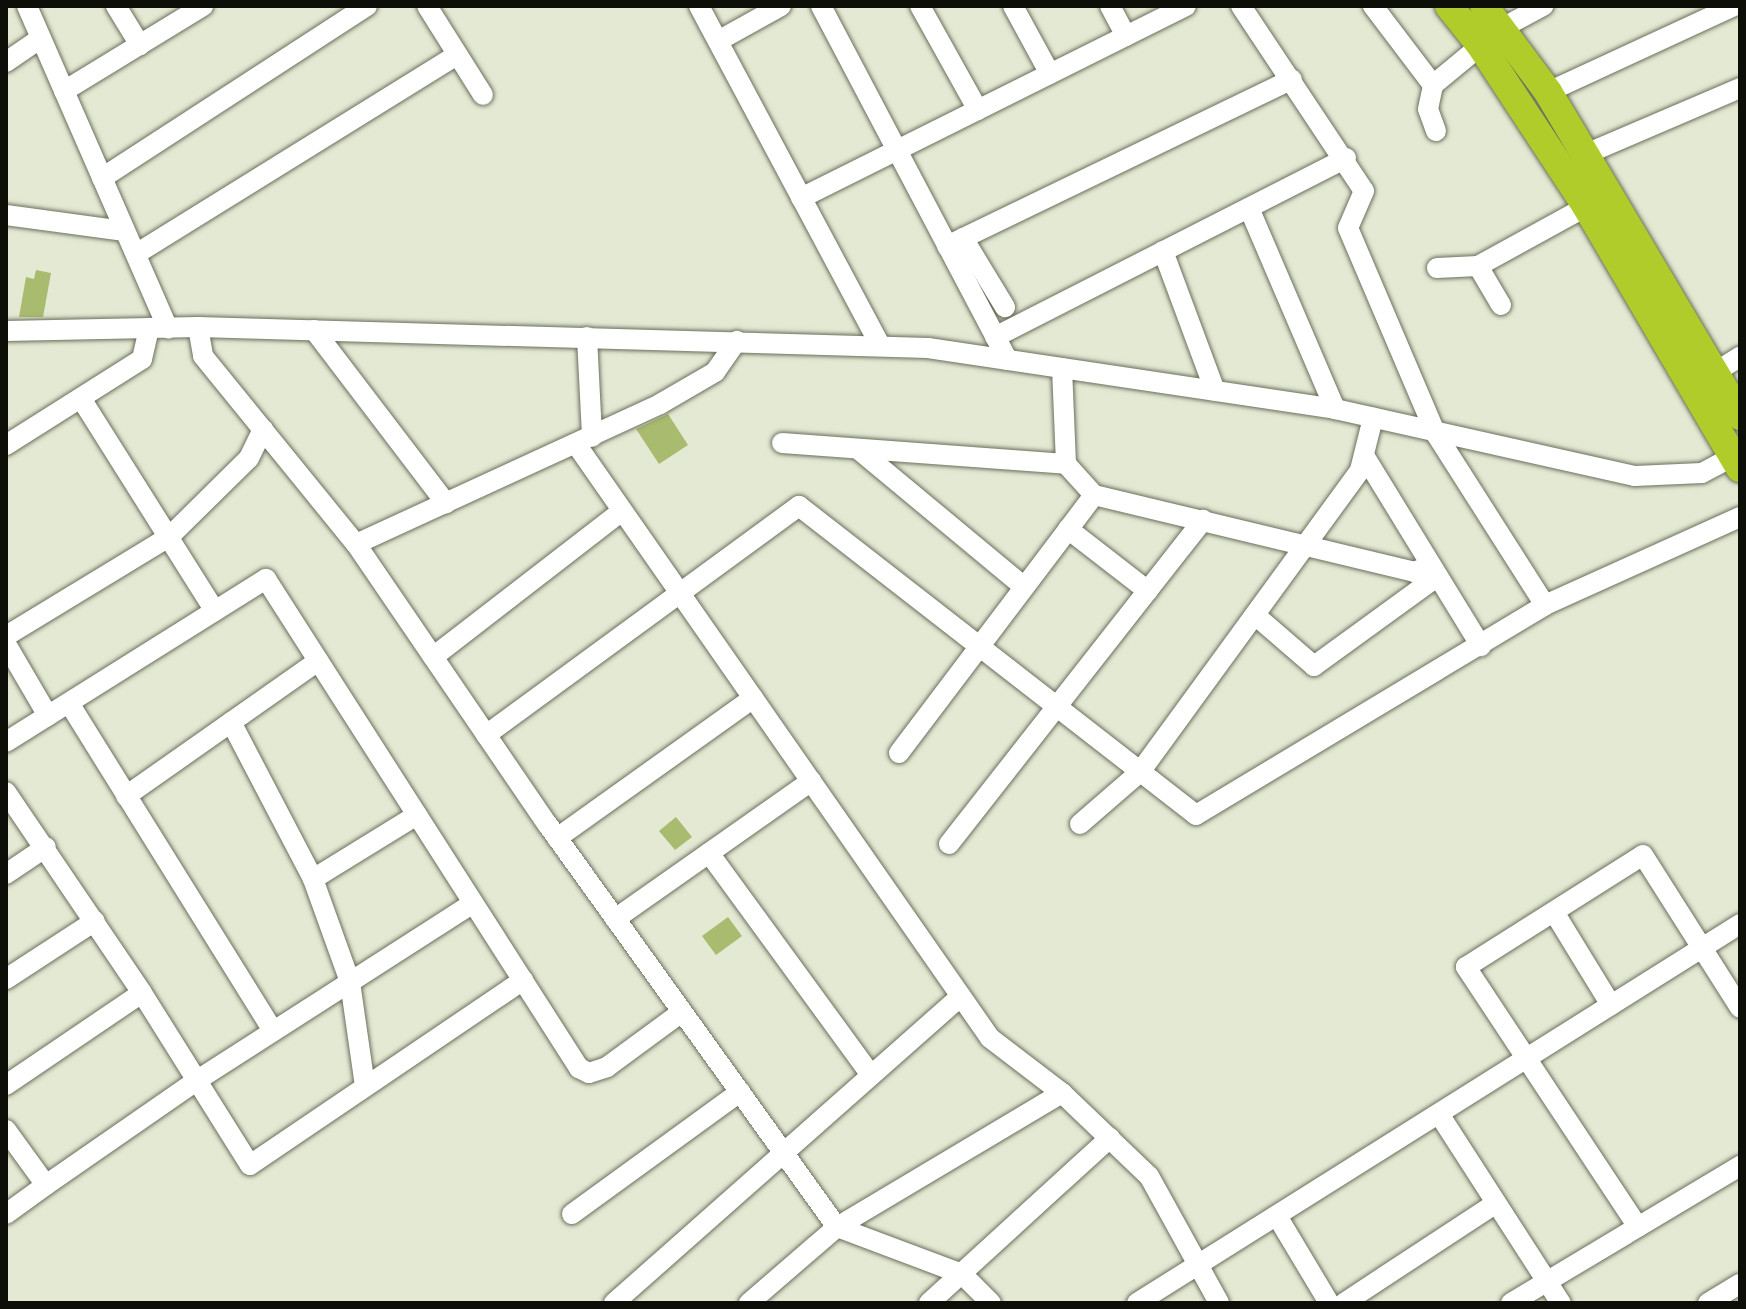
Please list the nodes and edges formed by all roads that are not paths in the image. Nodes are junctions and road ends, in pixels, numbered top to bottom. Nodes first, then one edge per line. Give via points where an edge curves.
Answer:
1 (27, 6) edge
2 (116, 6) edge
3 (203, 6) edge
4 (367, 6) edge
5 (427, 6) edge
6 (699, 6) edge
7 (781, 6) edge
8 (821, 6) edge
9 (920, 6) edge
10 (1013, 6) edge
11 (1110, 6) edge
12 (1186, 6) edge
13 (1241, 6) edge
14 (1373, 6) edge
15 (1449, 6) edge
16 (1484, 6) edge
17 (1543, 6) edge
18 (1734, 6) edge
19 (1126, 36) junction
20 (1491, 37) junction
21 (41, 38) junction
22 (718, 41) junction
23 (140, 45) junction
24 (457, 55) junction
25 (6, 62) edge
26 (1050, 74) junction
27 (1292, 79) junction
28 (1433, 85) junction
29 (1740, 88) edge
30 (64, 91) junction
31 (1548, 92) junction
32 (483, 95) dead end
33 (978, 110) junction
34 (1436, 131) dead end
35 (896, 151) junction
36 (1586, 154) junction
37 (1346, 158) junction
38 (102, 178) junction
39 (801, 198) junction
40 (1598, 199) junction
41 (1249, 208) junction
42 (6, 215) edge
43 (125, 231) junction
44 (955, 242) junction
45 (1163, 251) junction
46 (136, 254) junction
47 (1478, 266) junction
48 (1437, 268) dead end
49 (1501, 305) dead end
50 (1005, 307) dead end
51 (198, 327) junction
52 (159, 328) junction
53 (314, 330) junction
54 (6, 331) edge
55 (587, 337) junction
56 (995, 337) junction
57 (737, 341) junction
58 (880, 345) junction
59 (1740, 357) edge
60 (1008, 360) junction
61 (1062, 368) junction
62 (1714, 373) junction
63 (1215, 391) junction
64 (82, 400) junction
65 (1335, 409) junction
66 (1740, 416) edge
67 (1373, 418) junction
68 (263, 429) junction
69 (1436, 434) junction
70 (584, 440) junction
71 (782, 443) dead end
72 (6, 445) edge
73 (858, 449) junction
74 (1365, 457) junction
75 (1737, 462) edge
76 (1066, 464) junction
77 (1094, 495) junction
78 (446, 503) junction
79 (622, 511) junction
80 (1740, 517) edge
81 (1203, 520) junction
82 (1068, 529) junction
83 (169, 537) junction
84 (356, 544) junction
85 (1306, 545) junction
86 (1434, 570) junction
87 (1024, 587) junction
88 (1148, 591) junction
89 (681, 595) junction
90 (1545, 605) junction
91 (215, 611) junction
92 (1255, 615) junction
93 (6, 636) edge
94 (6, 644) edge
95 (1481, 646) junction
96 (979, 647) junction
97 (433, 657) junction
98 (318, 661) junction
99 (753, 698) junction
100 (69, 703) junction
101 (1057, 707) junction
102 (48, 716) junction
103 (231, 722) junction
104 (486, 735) junction
105 (6, 742) edge
106 (899, 753) dead end
107 (1140, 772) junction
108 (811, 781) junction
109 (6, 792) edge
110 (126, 796) junction
111 (417, 815) junction
112 (1080, 824) dead end
113 (557, 838) junction
114 (949, 844) dead end
115 (46, 847) junction
116 (709, 853) junction
117 (6, 874) edge
118 (313, 879) junction
119 (473, 903) junction
120 (1554, 912) junction
121 (615, 919) junction
122 (95, 921) junction
123 (1740, 924) edge
124 (1701, 949) junction
125 (6, 979) edge
126 (523, 980) junction
127 (350, 982) junction
128 (142, 993) junction
129 (961, 996) junction
130 (1611, 1005) junction
131 (1740, 1008) edge
132 (682, 1012) junction
133 (273, 1031) junction
134 (1525, 1060) junction
135 (871, 1075) junction
136 (196, 1081) junction
137 (6, 1085) edge
138 (365, 1086) junction
139 (740, 1092) junction
140 (1062, 1093) junction
141 (1439, 1114) junction
142 (6, 1130) edge
143 (1110, 1138) junction
144 (783, 1153) junction
145 (1740, 1166) edge
146 (46, 1185) junction
147 (1496, 1203) junction
148 (6, 1214) edge
149 (572, 1214) dead end
150 (1277, 1216) junction
151 (837, 1227) junction
152 (1638, 1227) junction
153 (1199, 1265) junction
154 (962, 1274) junction
155 (1547, 1281) junction
156 (1740, 1284) edge
157 (614, 1303) edge
158 (749, 1303) edge
159 (929, 1303) edge
160 (991, 1303) edge
161 (1137, 1303) edge
162 (1219, 1303) edge
163 (1329, 1303) edge
164 (1344, 1303) edge
165 (1511, 1303) edge
166 (1561, 1303) edge
167 (1708, 1303) edge

1 - 21 street
2 - 23 street
3 - 23 street
4 - 38 street
5 - 24 street
6 - 22 street
7 - 22 street
8 - 35 street
9 - 33 street
10 - 26 street
11 - 19 street
12 - 19 street
13 - 27 street
14 - 28 street
15 - 20 highway
16 - 20 highway
17 - 20 street
18 - 31 street
19 - 26 street
20 - 28 street
20 - 31 highway
20 - 40 highway
21 - 25 street
21 - 30 street
22 - 39 street
23 - 30 street
24 - 32 street
24 - 46 street
26 - 33 street
27 - 37 street
27 - 44 street
28 - 34 street via 1428,109
29 - 36 street
30 - 38 street
31 - 36 highway
33 - 35 street
35 - 39 street
35 - 44 street
36 - 40 highway
37 - 41 street
37 - 69 street via 1364,191 1348,228
38 - 43 street
39 - 58 street
40 - 47 street
40 - 62 highway
40 - 75 highway
41 - 45 street
41 - 65 street
42 - 43 street
43 - 46 street
44 - 50 street
44 - 56 street
45 - 56 street
45 - 63 street
46 - 52 street
47 - 48 street
47 - 49 street
51 - 52 street
51 - 53 street
51 - 68 street via 203,356
52 - 54 street
52 - 64 street via 142,359
53 - 55 street
53 - 78 street
55 - 57 street
55 - 70 street
56 - 60 street
57 - 58 street
57 - 70 street via 715,372
58 - 60 street
59 - 62 street
60 - 61 street
61 - 63 street
61 - 76 street
62 - 66 highway
63 - 65 street
64 - 72 street
64 - 83 street
65 - 67 street
67 - 69 street
67 - 74 street
68 - 83 street via 249,458
68 - 84 street
69 - 75 street via 1635,476 1702,473
69 - 90 street
70 - 78 street
70 - 79 street
71 - 73 street
73 - 76 street
73 - 87 street
74 - 85 street
74 - 86 street
76 - 77 street
77 - 81 street
77 - 82 street
78 - 84 street
79 - 89 street
79 - 97 street
80 - 90 street
81 - 85 street
81 - 88 street
82 - 87 street
82 - 88 street
83 - 91 street
83 - 93 street
84 - 97 street
85 - 86 street via 1414,572
85 - 92 street
86 - 92 street via 1314,666
86 - 95 street
87 - 96 street
88 - 101 street
89 - 96 street via 799,506
89 - 99 street
89 - 104 street
90 - 95 street
91 - 98 street via 266,579
91 - 100 street
92 - 107 street
94 - 102 street
95 - 107 street via 1196,815
96 - 101 street
96 - 106 street
97 - 104 street
98 - 103 street
98 - 111 street
99 - 108 street
99 - 113 street
100 - 102 street
100 - 110 street
101 - 107 street
101 - 114 street
102 - 105 street
103 - 110 street
103 - 118 street
104 - 113 street
107 - 112 street
108 - 116 street
108 - 129 street
109 - 115 street
110 - 133 street
111 - 118 street
111 - 119 street
113 - 121 street
115 - 117 street
115 - 122 street
116 - 121 street
116 - 135 street
118 - 127 street
119 - 126 street
119 - 127 street
120 - 124 street via 1643,855
120 - 130 street
120 - 134 street via 1466,967
121 - 132 street
122 - 125 street
122 - 128 street
123 - 124 street
124 - 130 street
124 - 131 street
126 - 132 street via 579,1068 589,1073 607,1067
126 - 138 street
127 - 133 street
127 - 138 street
128 - 136 street
128 - 137 street
129 - 135 street
129 - 140 street via 990,1038
130 - 134 street
132 - 139 street
133 - 136 street
134 - 141 street
134 - 152 street
135 - 144 street
136 - 138 street via 250,1165
136 - 146 street
139 - 144 street
139 - 149 street
140 - 143 street
140 - 151 street
141 - 147 street
141 - 150 street
142 - 146 street
143 - 153 street via 1149,1176
143 - 154 street
144 - 151 street
144 - 157 street
145 - 152 street
146 - 148 street
147 - 155 street
147 - 164 street
150 - 153 street
150 - 163 street
151 - 154 street
151 - 158 street
152 - 155 street
153 - 161 street
153 - 162 street
154 - 159 street
154 - 160 street
155 - 165 street
155 - 166 street
156 - 167 street

